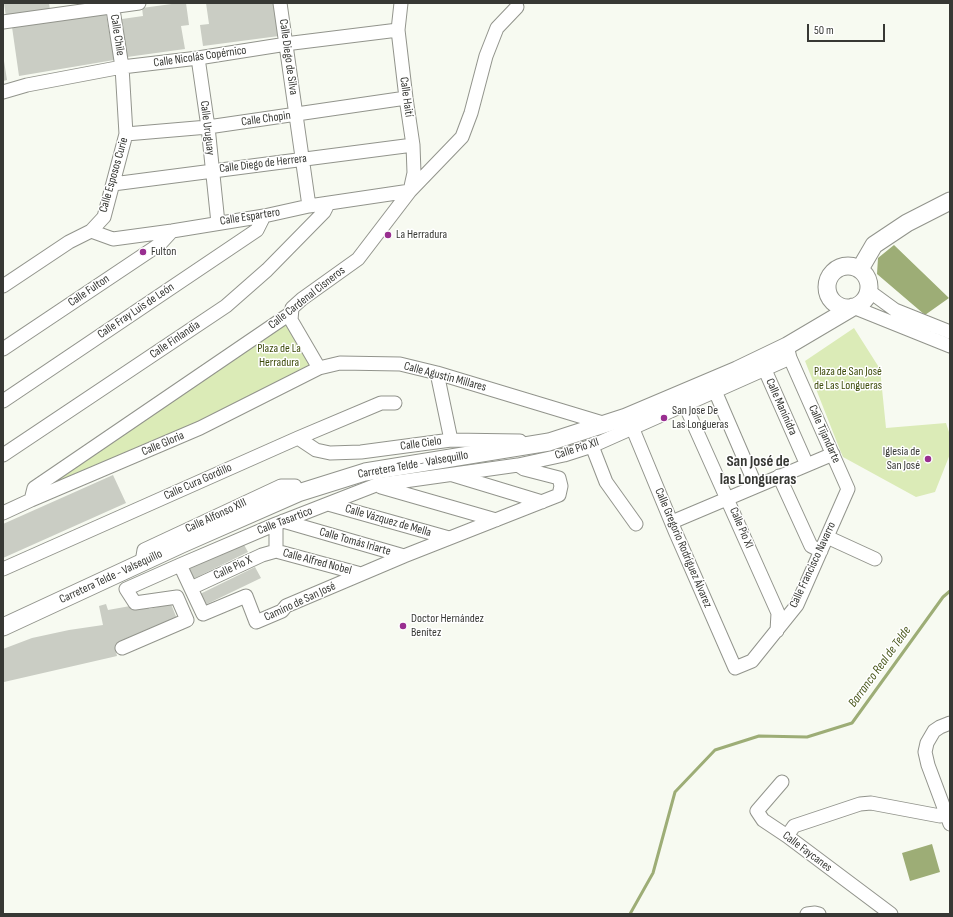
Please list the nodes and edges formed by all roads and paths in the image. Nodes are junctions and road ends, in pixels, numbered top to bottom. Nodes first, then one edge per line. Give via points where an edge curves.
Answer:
1 (139, 3) edge
2 (280, 3) edge
3 (401, 3) edge
4 (112, 5) edge
5 (517, 7) dead end
6 (3, 22) edge
7 (398, 30) junction
8 (286, 45) junction
9 (198, 58) junction
10 (122, 67) junction
11 (3, 92) edge
12 (406, 98) junction
13 (296, 115) junction
14 (208, 126) junction
15 (126, 134) junction
16 (413, 145) junction
17 (302, 160) junction
18 (212, 171) junction
19 (113, 184) junction
20 (410, 191) junction
21 (950, 201) edge
22 (328, 204) junction
23 (309, 206) junction
24 (264, 216) junction
25 (218, 223) junction
26 (91, 231) junction
27 (172, 231) junction
28 (860, 269) junction
29 (3, 286) edge
30 (869, 291) junction
31 (831, 299) junction
32 (853, 307) junction
33 (291, 313) junction
34 (950, 332) edge
35 (950, 346) edge
36 (3, 349) edge
37 (788, 352) junction
38 (319, 368) junction
39 (765, 370) junction
40 (437, 373) junction
41 (715, 391) junction
42 (3, 401) edge
43 (396, 403) dead end
44 (686, 405) junction
45 (629, 422) junction
46 (606, 424) junction
47 (298, 438) junction
48 (451, 440) junction
49 (549, 442) junction
50 (592, 446) junction
51 (833, 454) junction
52 (3, 456) edge
53 (518, 464) junction
54 (807, 465) junction
55 (450, 474) junction
56 (779, 476) junction
57 (559, 478) joint
58 (376, 485) junction
59 (756, 486) junction
60 (848, 489) joint
61 (728, 498) junction
62 (31, 500) junction
63 (542, 502) junction
64 (328, 504) junction
65 (3, 513) edge
66 (496, 520) junction
67 (280, 522) junction
68 (672, 522) junction
69 (636, 524) dead end
70 (827, 537) junction
71 (449, 538) junction
72 (821, 550) junction
73 (276, 551) junction
74 (404, 556) junction
75 (875, 559) dead end
76 (180, 564) junction
77 (3, 569) edge
78 (361, 574) junction
79 (191, 588) junction
80 (3, 627) edge
81 (777, 631) junction
82 (122, 648) dead end
83 (735, 668) joint
84 (950, 723) edge
85 (782, 782) dead end
86 (948, 819) edge
87 (787, 836) junction
88 (807, 914) edge
89 (819, 914) edge
90 (891, 914) edge

1 - 4 street
2 - 8 street, Calle Diego de Silva
3 - 7 street, Calle Haití
4 - 6 street
4 - 10 street, Calle Chile
5 - 20 street, Calle Cardenal Cisneros via 497,28 462,137
7 - 8 street, Calle Nicolás Copérnico
7 - 12 street, Calle Haití
8 - 9 street, Calle Nicolás Copérnico
8 - 13 street, Calle Diego de Silva
9 - 10 street, Calle Nicolás Copérnico
9 - 14 street, Calle Uruguay
10 - 11 street, Calle Nicolás Copérnico
10 - 15 street, Calle Esposos Curie
12 - 13 street, Calle Chopin
12 - 16 street, Calle Haití
13 - 14 street, Calle Chopin
13 - 17 street, Calle Diego de Silva
14 - 15 street, Calle Chopin
14 - 18 street, Calle Uruguay
15 - 19 street, Calle Esposos Curie
16 - 17 street, Calle Diego de Herrera
16 - 20 street, Calle Haití via 414,173
17 - 18 street, Calle Diego de Herrera
17 - 23 street, Calle Diego de Silva
18 - 19 street, Calle Diego de Herrera
18 - 25 street, Calle Uruguay
19 - 26 street, Calle Esposos Curie via 104,217
20 - 22 street, Calle Espartero
20 - 33 street, Calle Cardenal Cisneros via 358,259 302,299 292,308
21 - 28 main road via 907,223 874,245
22 - 23 street, Calle Espartero
22 - 52 street, Calle Finlandia via 324,212 267,270 226,306
23 - 24 street, Calle Espartero
24 - 25 street, Calle Espartero
24 - 42 street, Calle Fray Luis de León via 257,230
25 - 27 street, Calle Espartero
26 - 27 street, Calle Espartero via 113,239
26 - 29 street via 69,242
27 - 36 street, Calle Fulton via 160,244
28 - 30 main road via 869,281
28 - 31 main road via 845,266 832,273 827,285
30 - 32 main road via 862,303
30 - 34 street via 895,310
31 - 32 main road via 846,308
31 - 37 main road, Carretera Telde - Valsequillo via 819,318
32 - 35 street
32 - 37 main road, Carretera Telde - Valsequillo
33 - 38 street via 292,325
33 - 62 street, Calle Cardenal Cisneros via 34,488
37 - 39 street, Calle Pio XII
37 - 45 main road, Carretera Telde - Valsequillo via 737,370
37 - 51 street, Calle Tijandarte
38 - 40 street, Calle Agustín Millares via 340,363 400,364
38 - 62 street, Calle Gloria via 200,428
39 - 41 street, Calle Pio XII
39 - 54 street, Calle Maninidra
40 - 46 street, Calle Agustín Millares
40 - 48 street
41 - 44 street, Calle Pio XII
41 - 59 street
43 - 47 street, Calle Cura Gordillo via 382,403
44 - 45 street, Calle Pio XII
44 - 61 street, Calle Pío XI
45 - 46 main road, Carretera Telde - Valsequillo
45 - 50 street, Calle Pio XII
45 - 68 street, Calle Gregorio Rodríguez Álvarez
46 - 49 main road, Carretera Telde - Valsequillo
47 - 48 street, Calle Cielo via 316,450 330,453 361,452
47 - 77 street, Calle Cura Gordillo
48 - 49 street, Calle Cielo
49 - 80 main road, Carretera Telde - Valsequillo via 365,472 298,493
50 - 53 street, Calle Pio XII via 564,455
50 - 69 street via 606,482
51 - 54 street
51 - 60 street, Calle Tijandarte
53 - 55 street, Calle Pio XII
53 - 57 street, Calle Pio XII via 524,469
54 - 56 street
55 - 58 street, Calle Tasartico
55 - 63 street
56 - 59 street
56 - 72 street via 810,546
57 - 63 street, Camino de San José via 559,495
58 - 64 street, Calle Tasartico
58 - 66 street
59 - 61 street
60 - 70 street, Calle Francisco Navarro
61 - 68 street
61 - 81 street, Calle Pío XI via 778,613
62 - 65 street, Calle Gloria
63 - 66 street, Camino de San José
64 - 67 street, Calle Tasartico
64 - 71 street, Calle Vázquez de Mella
66 - 71 street, Camino de San José
67 - 73 street, Calle Alfred Nobel
67 - 74 street, Calle Tomás Iriarte
67 - 76 street, Calle Tasartico
68 - 83 street, Calle Gregorio Rodríguez Álvarez
70 - 72 street, Calle Francisco Navarro
70 - 75 street
71 - 74 street, Camino de San José
72 - 81 street, Calle Francisco Navarro via 797,605
73 - 78 street, Calle Alfred Nobel
73 - 79 street, Calle Pio X via 262,554
74 - 78 street, Camino de San José
76 - 79 street, Camino de San José
76 - 82 street, Calle Tasartico via 126,590 135,603 177,597 187,620
78 - 79 street, Camino de San José via 286,606 282,611 256,622 246,596 203,614
81 - 83 street, Calle Francisco Navarro via 752,661
84 - 86 street via 931,735 925,752
85 - 87 street, Calle Faycanes via 757,811 763,820
86 - 87 street via 871,803 860,804 794,826
87 - 90 street, Calle Faycanes
88 - 89 street

